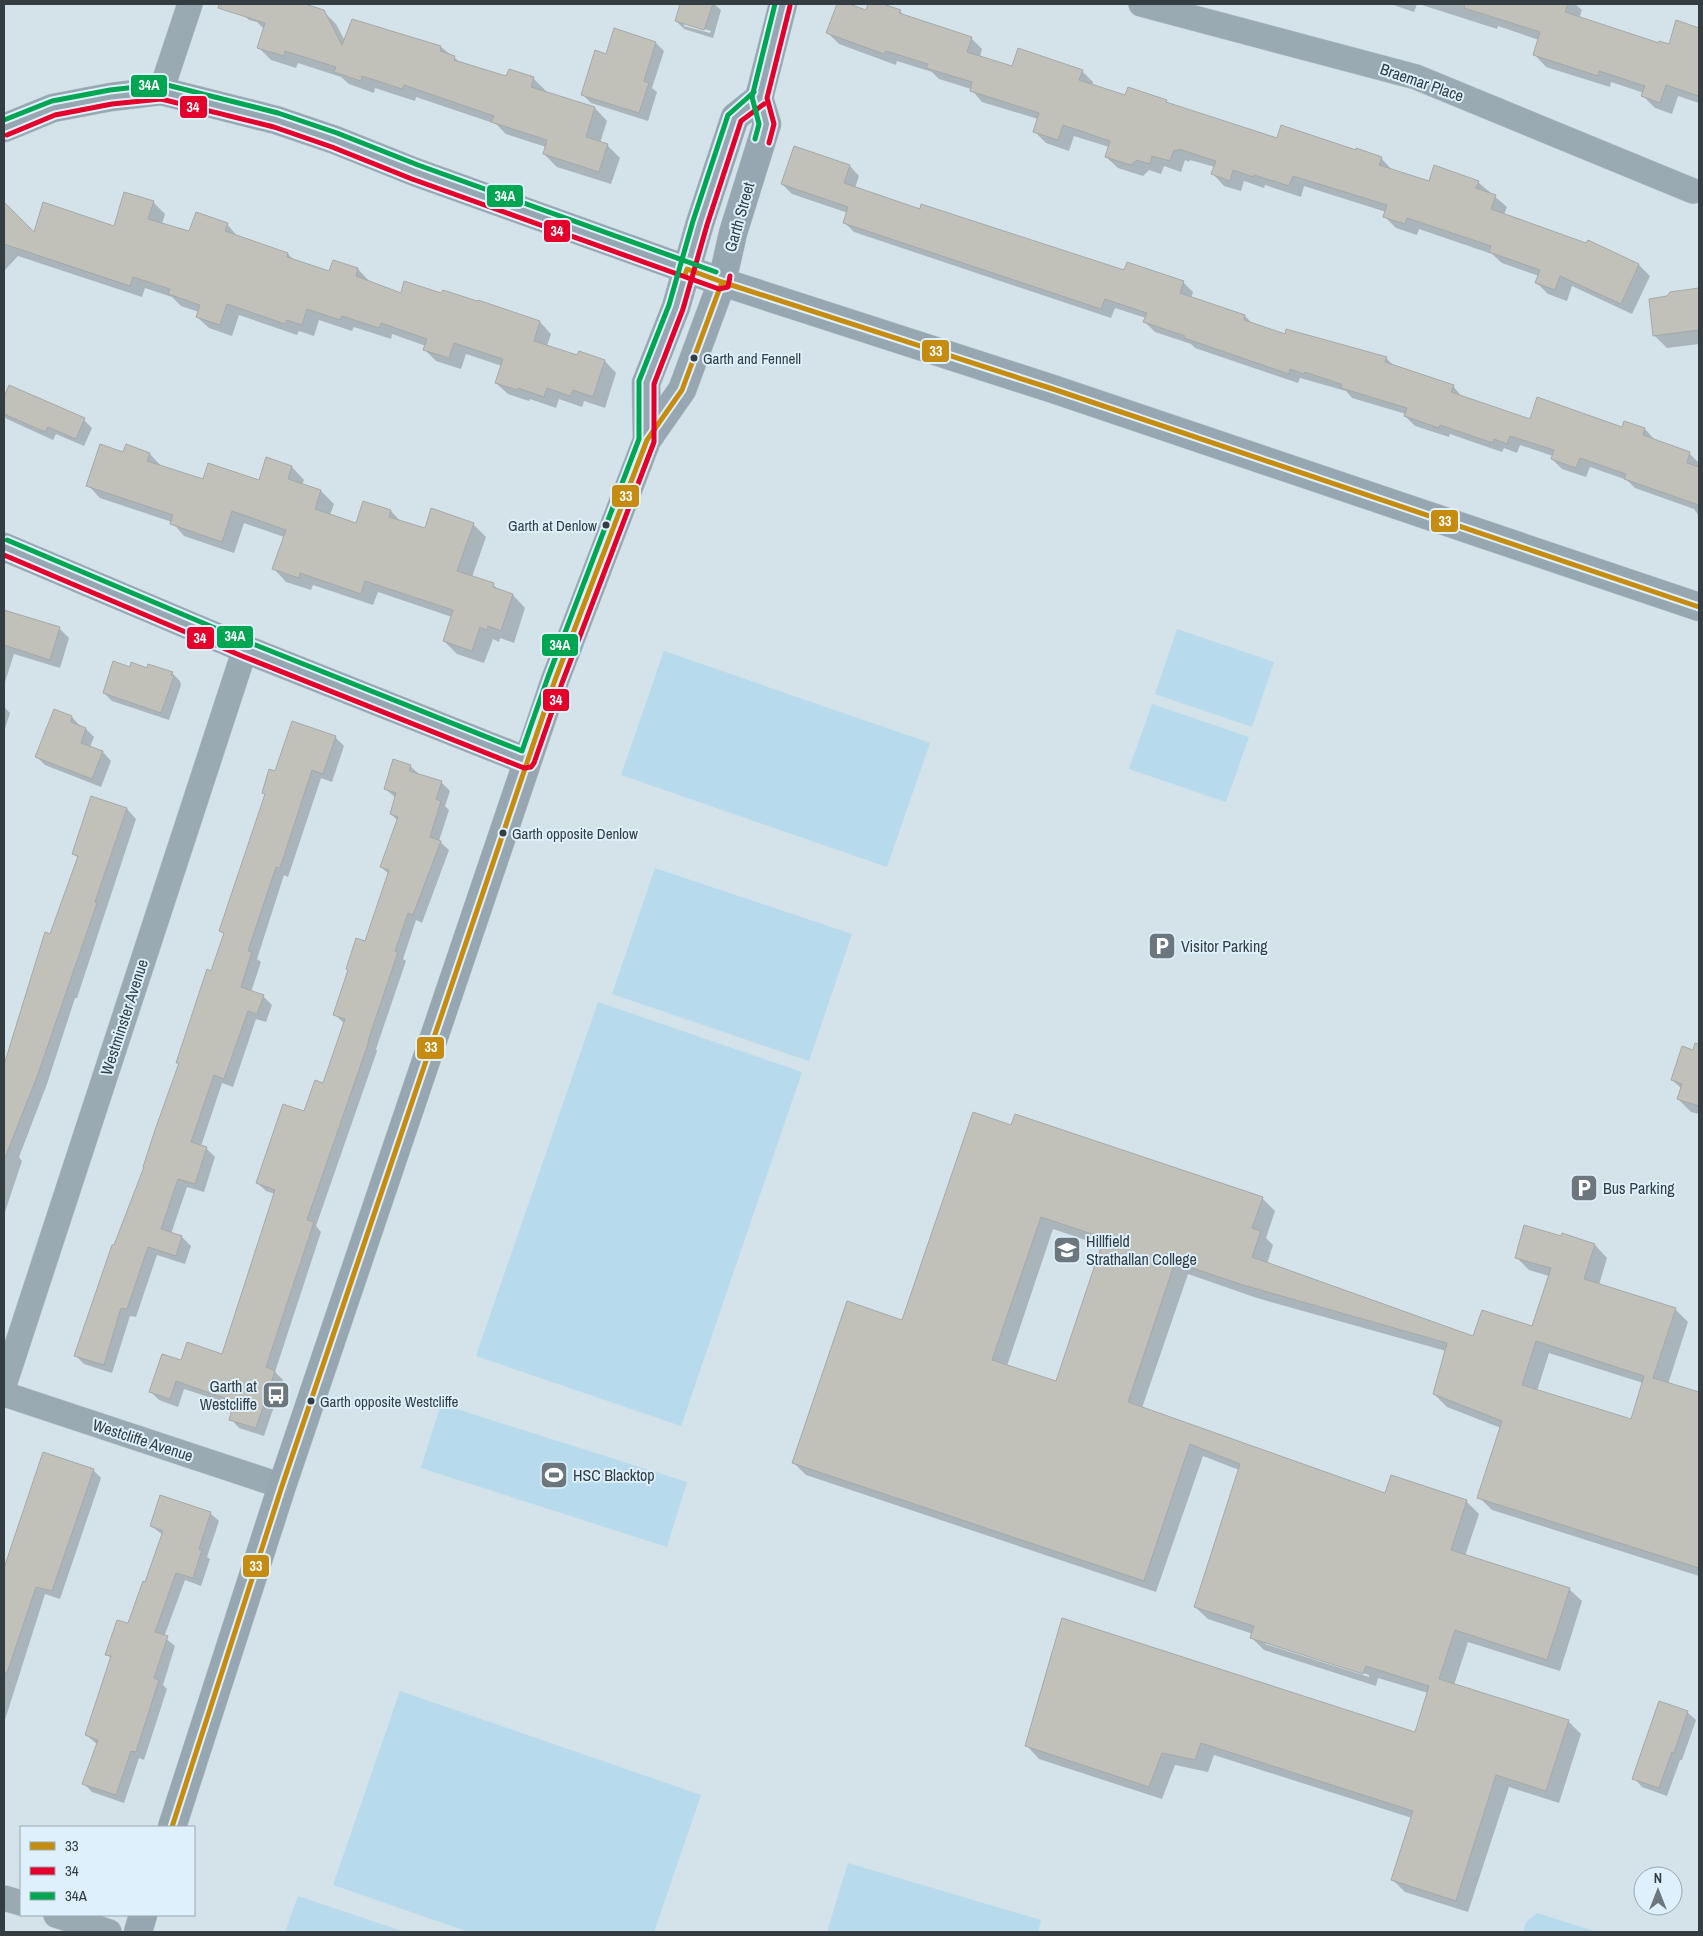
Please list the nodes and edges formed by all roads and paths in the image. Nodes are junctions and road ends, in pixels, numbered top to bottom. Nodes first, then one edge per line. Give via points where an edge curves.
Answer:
1 (190, 4) edge
2 (783, 4) edge
3 (1140, 4) edge
4 (1190, 10) edge
5 (161, 91) junction
6 (759, 98) junction
7 (4, 128) edge
8 (1693, 191) dead end
9 (687, 269) junction
10 (722, 282) junction
11 (646, 440) junction
12 (4, 547) edge
13 (1699, 607) edge
14 (245, 649) junction
15 (527, 761) junction
16 (4, 1385) edge
17 (4, 1394) edge
18 (282, 1486) junction
19 (172, 1826) edge
20 (4, 1898) edge
21 (20, 1904) edge
22 (59, 1916) edge
23 (143, 1916) edge
24 (109, 1932) edge
25 (138, 1932) edge

1 - 5 street
2 - 6 main road
3 - 4 street, Braemar Place
4 - 8 street, Braemar Place via 1416,77
5 - 7 main road via 53,108
5 - 9 main road via 276,120
6 - 9 main road, Garth Street via 735,117
6 - 10 main road, Garth Street via 767,124 733,233
9 - 10 main road
9 - 11 main road, Garth Street via 676,307 646,382
10 - 11 main road, Garth Street via 682,390
10 - 13 main road via 1053,389
11 - 15 main road, Garth Street
12 - 14 main road
14 - 15 main road
14 - 16 street, Westminster Avenue
15 - 18 main road, Garth Street
17 - 18 street, Westcliffe Avenue
18 - 19 main road, Garth Street
20 - 21 street
22 - 24 street
23 - 25 main road

